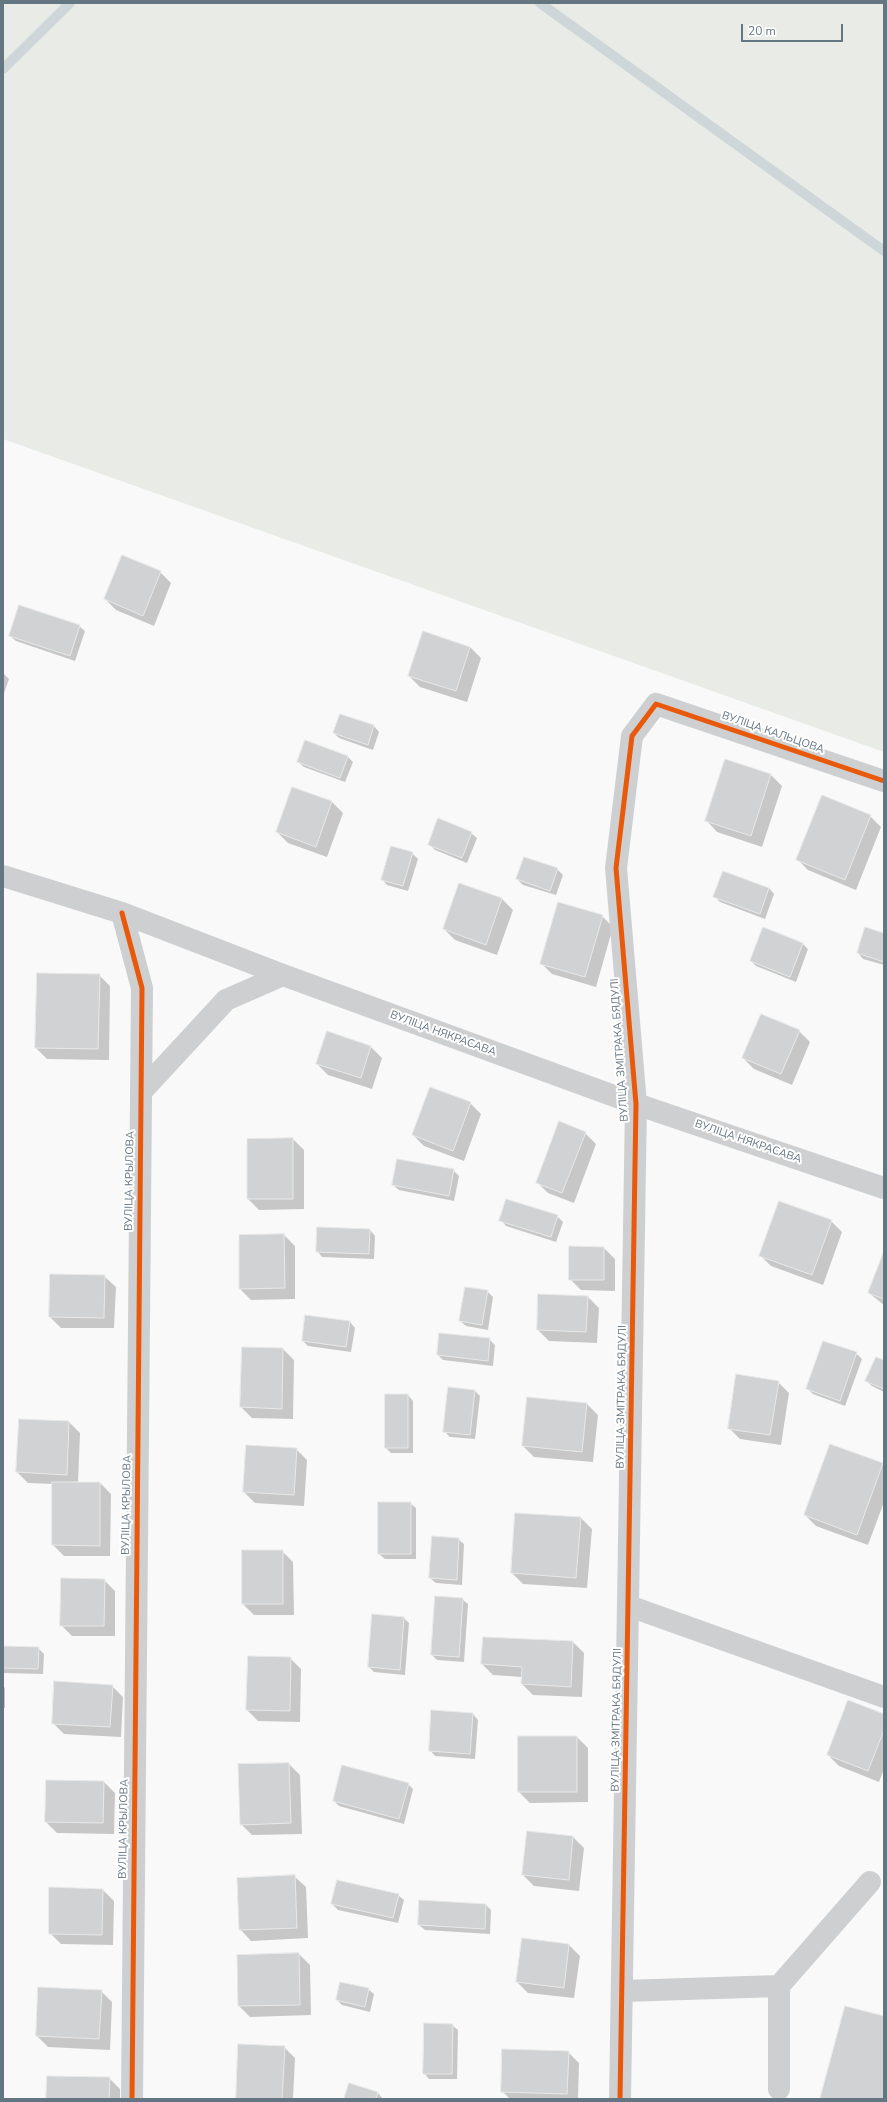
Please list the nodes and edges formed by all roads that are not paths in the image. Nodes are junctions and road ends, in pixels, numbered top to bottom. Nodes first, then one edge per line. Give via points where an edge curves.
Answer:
1 (656, 704) joint
2 (884, 781) edge
3 (3, 876) edge
4 (122, 913) junction
5 (283, 975) junction
6 (141, 1092) junction
7 (636, 1104) junction
8 (884, 1188) edge
9 (629, 1606) junction
10 (884, 1697) edge
11 (870, 1882) dead end
12 (779, 1986) junction
13 (623, 1991) junction
14 (779, 2089) dead end
15 (132, 2099) edge
16 (620, 2099) edge

1 - 2 street, ВУЛІЦА КАЛЬЦОВА
1 - 7 street, ВУЛІЦА ЗМІТРАКА БЯДУЛІ via 632,736 616,868
3 - 4 street, ВУЛІЦА НЯКРАСАВА
4 - 5 street, ВУЛІЦА НЯКРАСАВА
4 - 6 street, ВУЛІЦА КРЫЛОВА via 142,988
5 - 6 street via 226,1000
5 - 7 street, ВУЛІЦА НЯКРАСАВА
6 - 15 street, ВУЛІЦА КРЫЛОВА
7 - 8 street, ВУЛІЦА НЯКРАСАВА
7 - 9 street, ВУЛІЦА ЗМІТРАКА БЯДУЛІ
9 - 10 street
9 - 13 street, ВУЛІЦА ЗМІТРАКА БЯДУЛІ
11 - 12 street
12 - 13 street
12 - 14 street
13 - 16 street, ВУЛІЦА ЗМІТРАКА БЯДУЛІ

